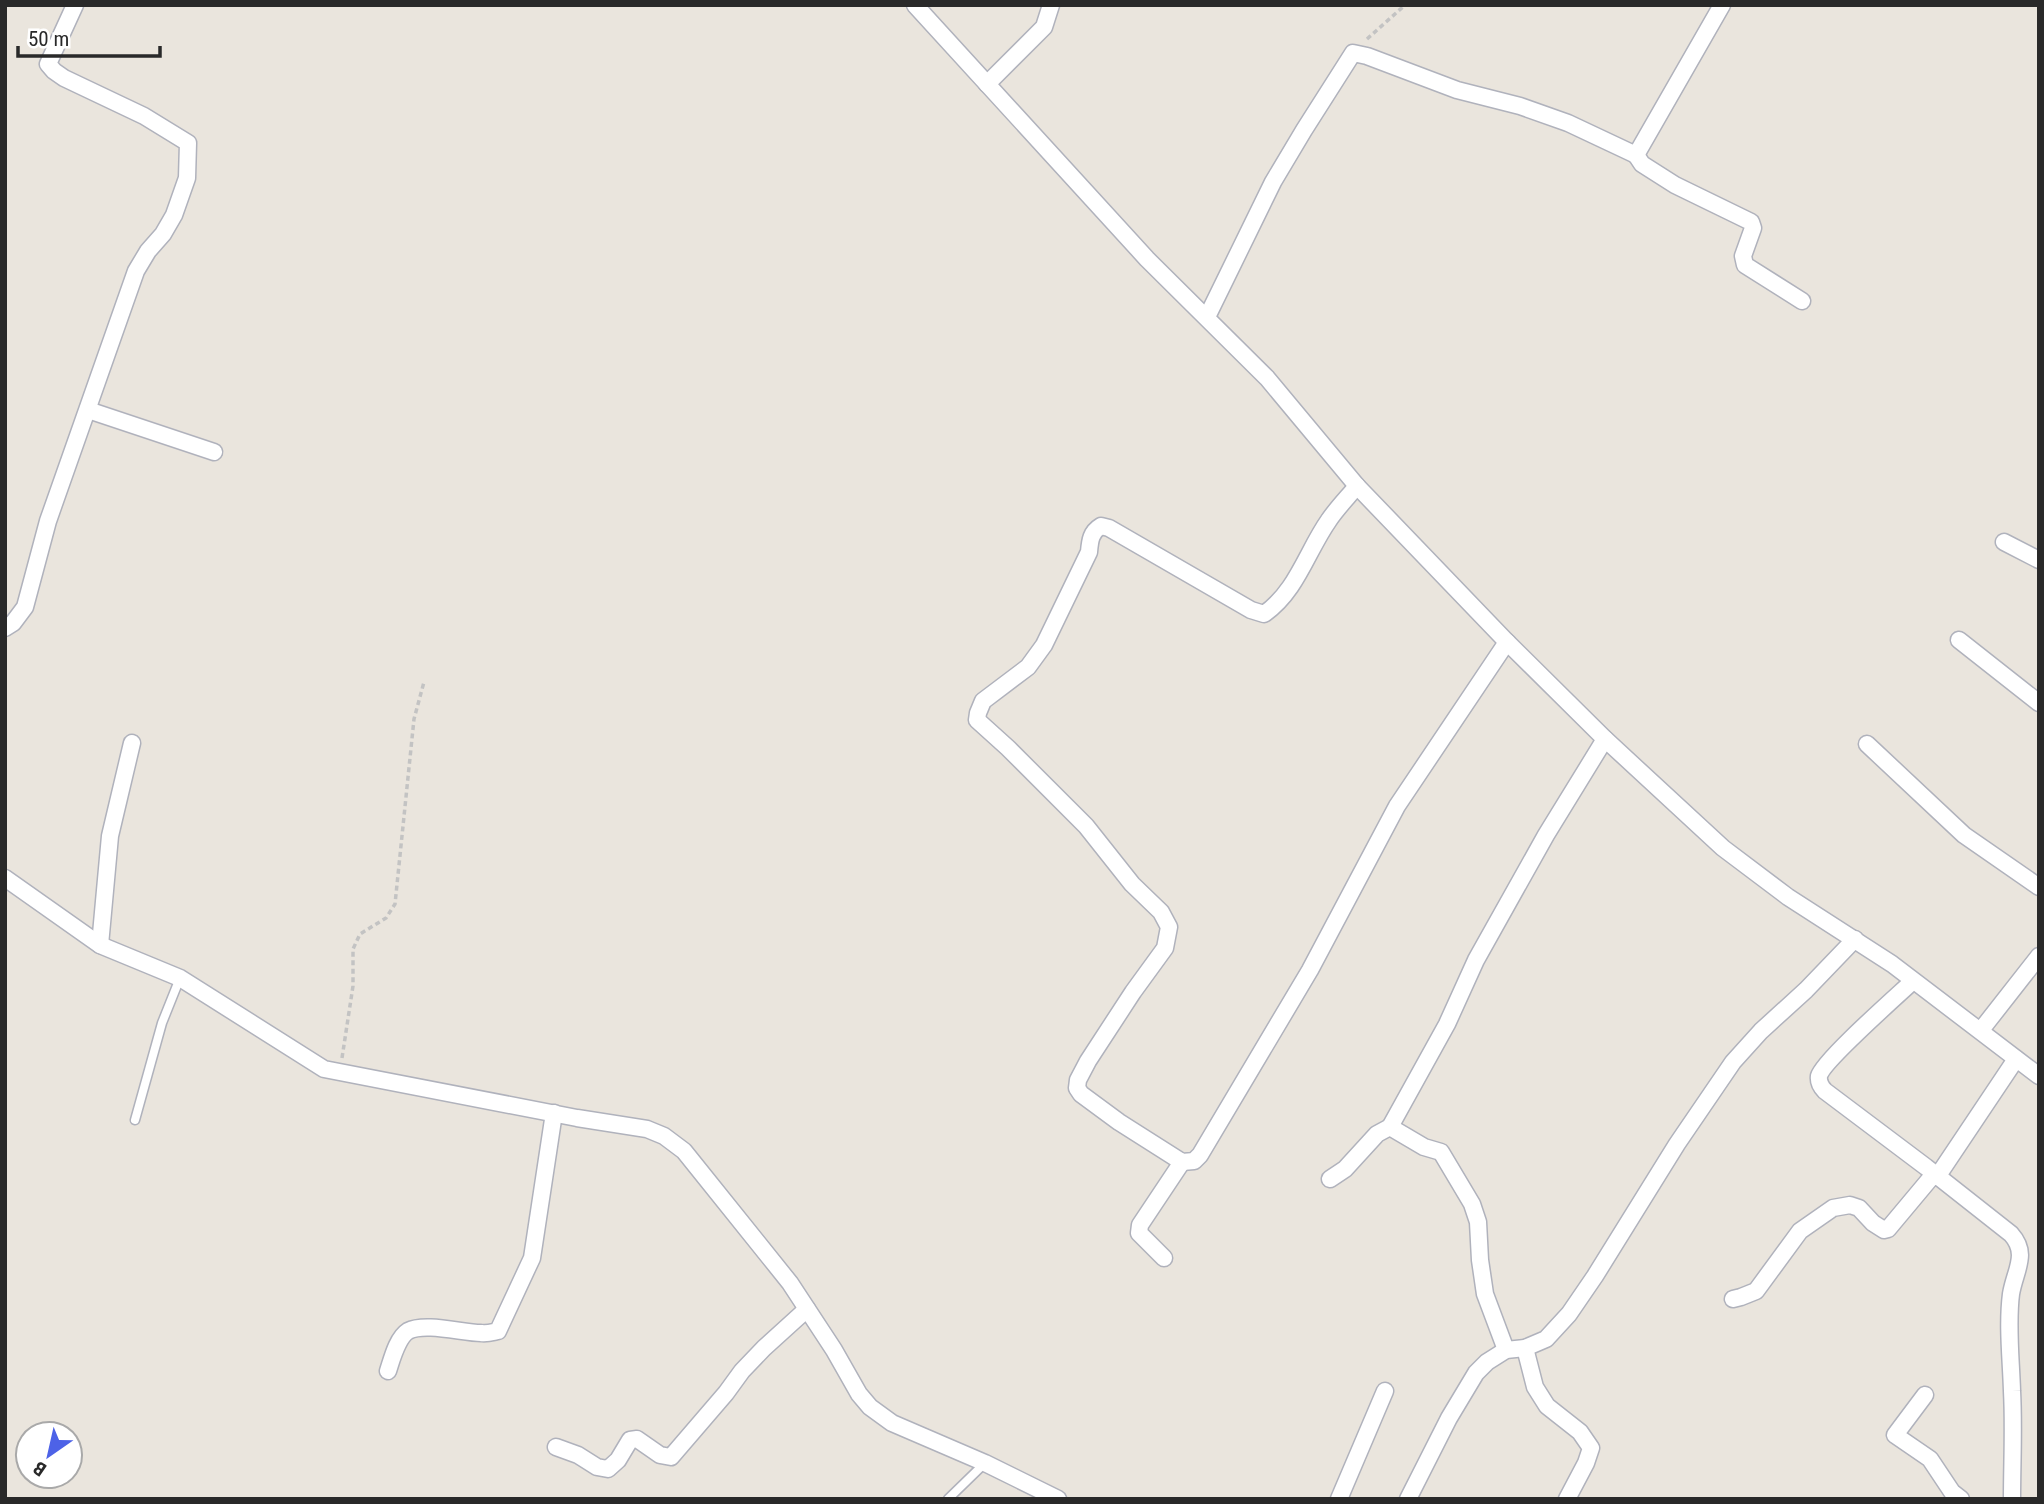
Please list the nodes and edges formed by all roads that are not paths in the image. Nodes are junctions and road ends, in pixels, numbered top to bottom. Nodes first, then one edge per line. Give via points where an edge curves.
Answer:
1 (75, 5) edge
2 (915, 5) edge
3 (1052, 5) edge
4 (1722, 5) edge
5 (987, 84) junction
6 (1636, 155) junction
7 (1802, 301) dead end
8 (1207, 317) junction
9 (88, 410) junction
10 (214, 452) dead end
11 (1356, 486) junction
12 (2004, 542) dead end
13 (2039, 560) edge
14 (5, 628) edge
15 (1959, 640) dead end
16 (1507, 642) junction
17 (2039, 702) edge
18 (1605, 739) junction
19 (132, 743) dead end
20 (1867, 744) dead end
21 (5, 878) edge
22 (2039, 887) edge
23 (1855, 939) junction
24 (100, 945) junction
25 (2039, 956) edge
26 (180, 978) junction
27 (1913, 981) junction
28 (1981, 1030) junction
29 (2016, 1059) junction
30 (2039, 1076) edge
31 (554, 1113) junction
32 (135, 1120) dead end
33 (1390, 1127) junction
34 (1182, 1162) junction
35 (1935, 1175) junction
36 (1330, 1179) dead end
37 (1164, 1258) dead end
38 (1734, 1299) dead end
39 (807, 1309) junction
40 (1525, 1348) junction
41 (1506, 1350) junction
42 (388, 1371) dead end
43 (1385, 1391) dead end
44 (1925, 1395) dead end
45 (556, 1447) dead end
46 (985, 1463) junction
47 (948, 1499) edge
48 (1058, 1499) edge
49 (1339, 1499) edge
50 (1409, 1499) edge
51 (1566, 1499) edge
52 (1961, 1499) edge
53 (2012, 1499) edge

1 - 9 street via 48,64 64,78 188,143 187,178 174,215 136,271
2 - 5 street
3 - 5 street via 1044,27
4 - 6 street
5 - 8 street via 1147,259
6 - 7 street via 1675,185 1751,222 1754,228 1745,265
6 - 8 street via 1568,123 1353,53 1273,182
8 - 11 street via 1267,378
9 - 10 street
9 - 14 street via 48,521 25,607
11 - 16 street
11 - 34 street via 1328,521 1293,584 1264,614 1109,528 1094,530 1089,552 1044,645 1028,667 983,701 978,713 977,720 1086,826 1161,912 1168,927 1165,948 1088,1061 1077,1088 1119,1122
12 - 13 street
15 - 17 street
16 - 18 street
16 - 34 street via 1397,806 1310,970 1206,1146 1194,1161
18 - 23 street via 1723,848
18 - 33 street via 1476,960 1447,1024
19 - 24 street via 110,836
20 - 22 street via 1964,835
21 - 24 street
23 - 27 street
23 - 40 street via 1733,1062 1569,1314 1546,1339
24 - 26 street
25 - 28 street
26 - 31 street via 324,1069
26 - 32 lane via 162,1023
27 - 28 street
27 - 35 street via 1825,1066 1819,1084
28 - 29 street
29 - 30 street
29 - 35 street
31 - 39 street via 647,1129 684,1151
31 - 42 street via 532,1258 498,1331 483,1334 419,1328 407,1332
33 - 36 street
33 - 41 street via 1438,1151 1472,1204 1485,1294
34 - 37 street via 1140,1225 1139,1233
35 - 38 street via 1888,1229 1873,1223 1859,1208 1833,1208 1800,1231 1756,1291
35 - 53 street via 2011,1234 2021,1251 2011,1295
39 - 45 street via 742,1371 671,1457 637,1439 630,1440 608,1469
39 - 46 street via 870,1406 892,1423
40 - 41 street
40 - 51 street via 1535,1387 1547,1406 1591,1447
41 - 50 street via 1487,1362 1468,1384
43 - 49 street
44 - 52 street via 1895,1435 1930,1459
46 - 47 lane
46 - 48 street

